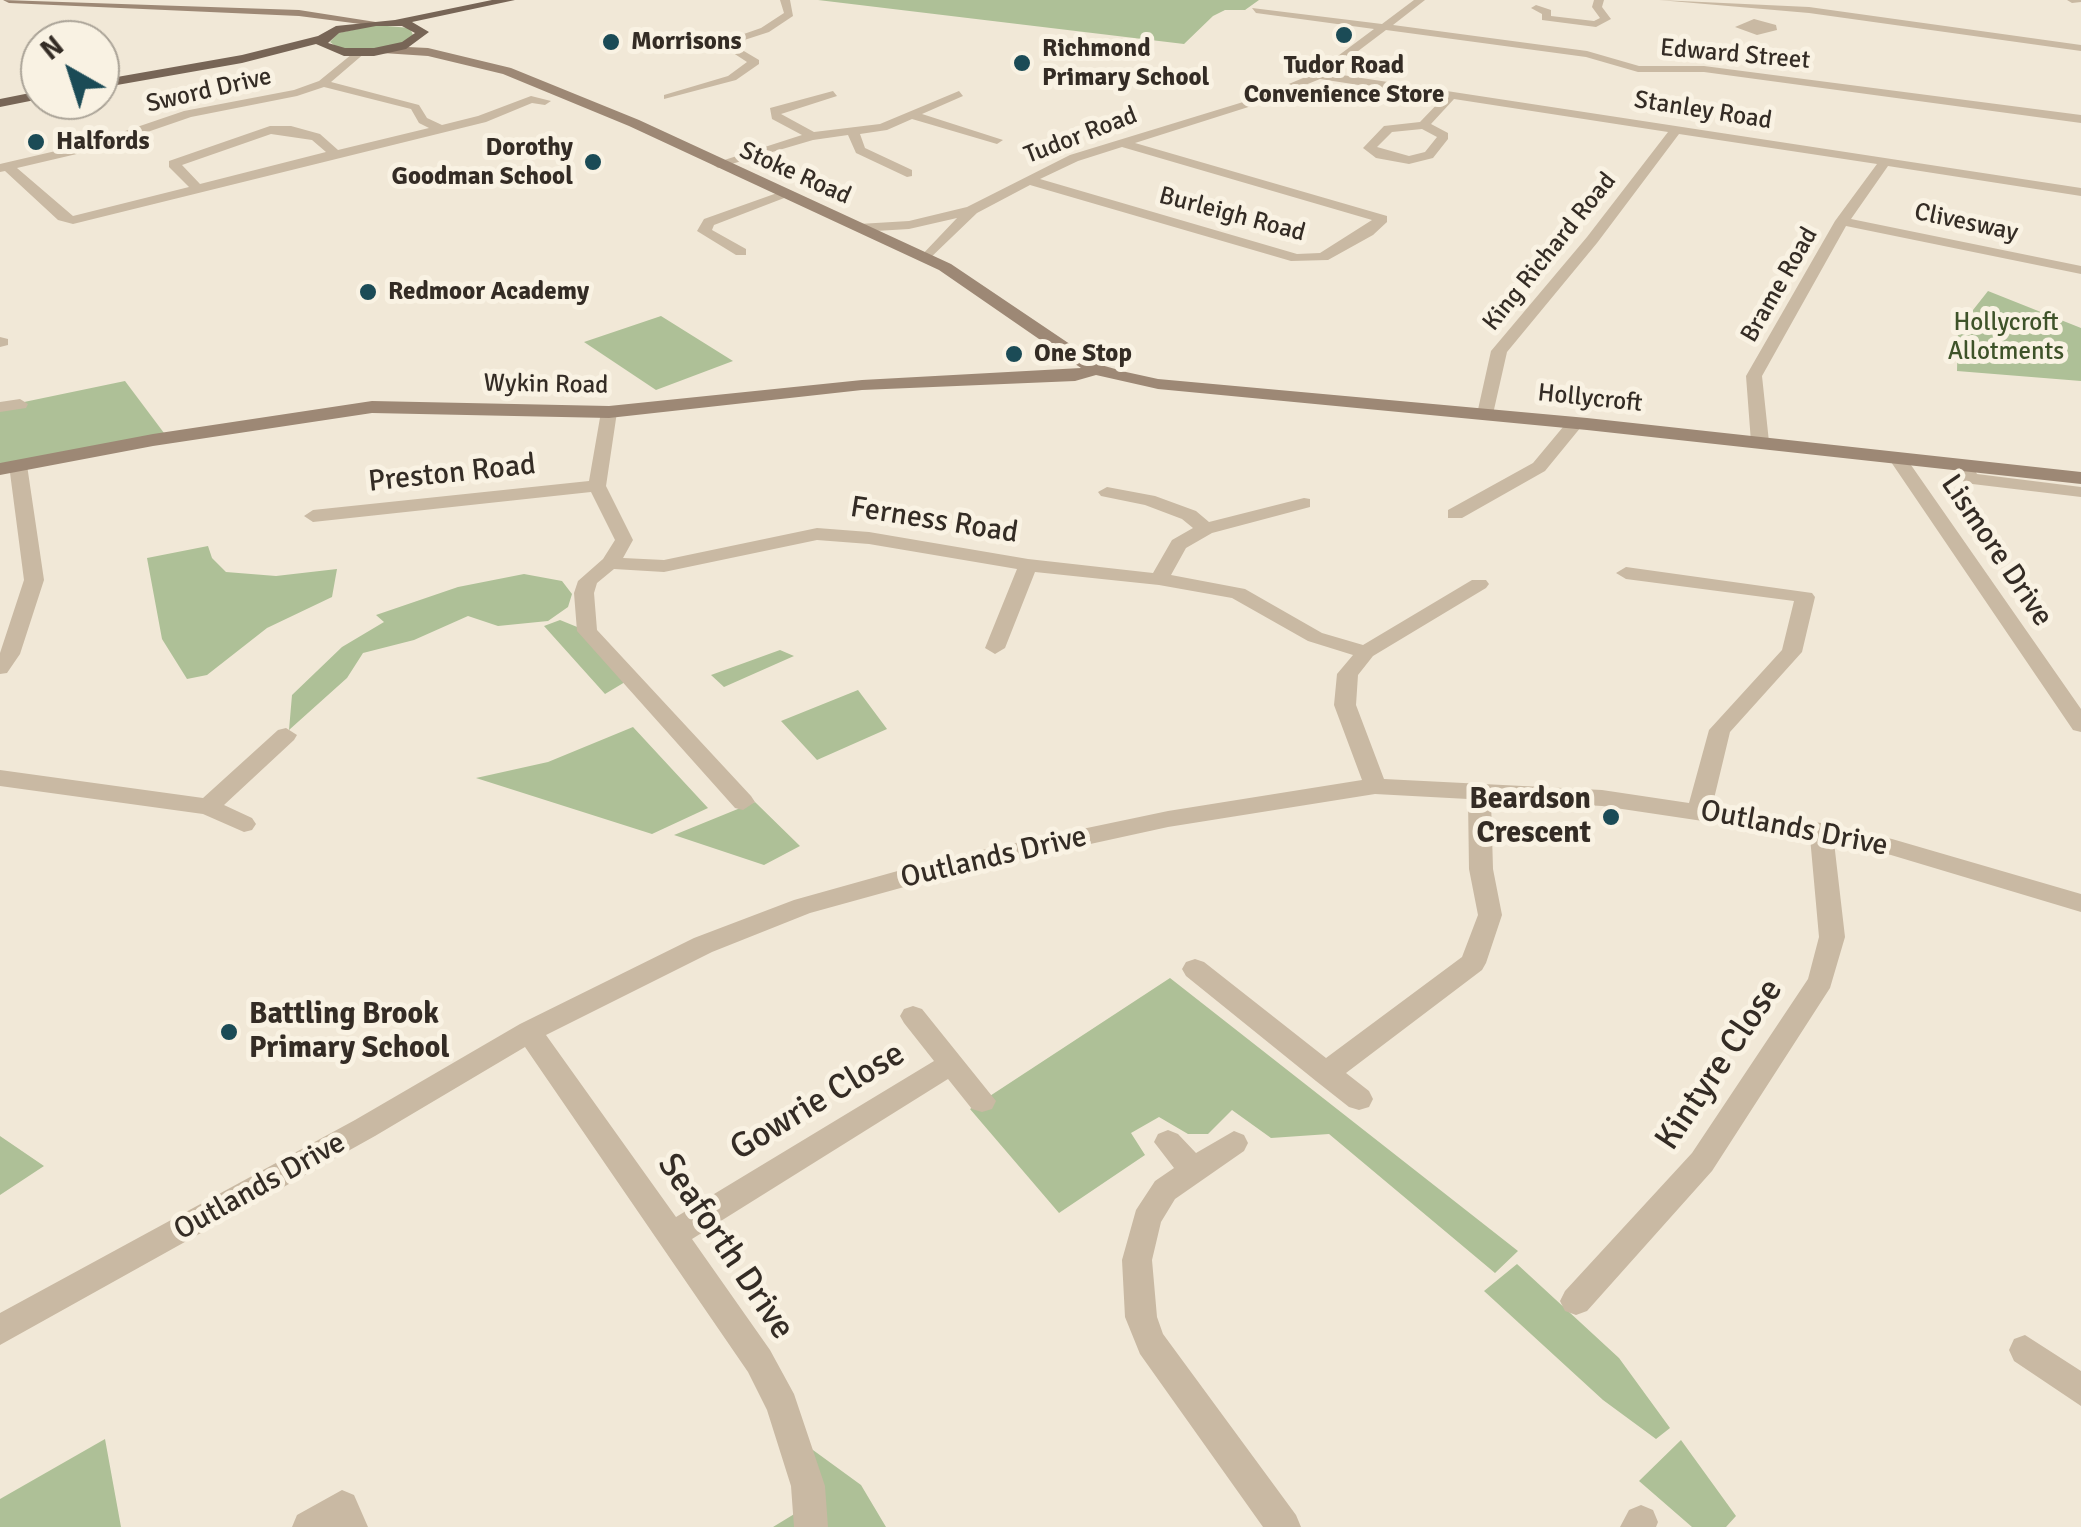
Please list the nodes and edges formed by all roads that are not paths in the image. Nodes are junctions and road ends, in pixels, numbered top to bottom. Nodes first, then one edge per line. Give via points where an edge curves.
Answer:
1 (9, 0) edge
2 (509, 0) edge
3 (785, 0) edge
4 (1420, 0) edge
5 (1599, 0) edge
6 (1664, 0) edge
7 (1753, 3) edge
8 (478, 8) junction
9 (1536, 8) dead end
10 (1256, 10) dead end
11 (314, 14) junction
12 (390, 22) junction
13 (1754, 22) dead end
14 (376, 23) junction
15 (1387, 27) junction
16 (336, 30) junction
17 (422, 33) junction
18 (326, 44) junction
19 (2081, 48) edge
20 (387, 50) junction
21 (361, 52) junction
22 (1587, 54) junction
23 (458, 58) junction
24 (1704, 70) junction
25 (1318, 75) junction
26 (120, 80) edge
27 (323, 83) junction
28 (833, 94) dead end
29 (958, 94) dead end
30 (1452, 95) junction
31 (668, 97) dead end
32 (536, 98) dead end
33 (188, 114) junction
34 (912, 115) junction
35 (2081, 119) edge
36 (206, 123) dead end
37 (1424, 125) junction
38 (437, 127) junction
39 (1676, 130) junction
40 (224, 131) dead end
41 (852, 132) junction
42 (1014, 135) dead end
43 (812, 136) junction
44 (242, 140) junction
45 (1119, 142) junction
46 (335, 154) junction
47 (1884, 163) junction
48 (718, 164) junction
49 (4, 167) edge
50 (908, 173) dead end
51 (1028, 180) junction
52 (198, 190) junction
53 (2081, 192) edge
54 (785, 195) junction
55 (972, 210) junction
56 (1842, 221) junction
57 (859, 228) junction
58 (741, 252) dead end
59 (926, 258) junction
60 (2081, 270) edge
61 (1095, 369) junction
62 (20, 404) dead end
63 (0, 407) edge
64 (609, 412) junction
65 (1485, 414) junction
66 (1570, 422) junction
67 (1760, 442) junction
68 (1898, 459) junction
69 (1964, 466) junction
70 (9, 467) edge
71 (2081, 478) edge
72 (597, 486) junction
73 (1107, 492) dead end
74 (2081, 492) edge
75 (1304, 503) dead end
76 (1456, 514) dead end
77 (313, 516) dead end
78 (1205, 529) junction
79 (610, 563) junction
80 (1028, 566) junction
81 (1626, 572) dead end
82 (1159, 579) junction
83 (1479, 584) dead end
84 (995, 648) dead end
85 (1366, 652) junction
86 (0, 668) edge
87 (2081, 725) edge
88 (286, 734) dead end
89 (0, 778) edge
90 (1375, 786) junction
91 (1479, 792) junction
92 (743, 802) dead end
93 (208, 807) junction
94 (1699, 811) junction
95 (244, 824) dead end
96 (1820, 831) junction
97 (2081, 903) edge
98 (1195, 969) dead end
99 (913, 1016) dead end
100 (529, 1031) junction
101 (952, 1064) junction
102 (1326, 1073) junction
103 (1360, 1100) dead end
104 (982, 1101) dead end
105 (1168, 1142) dead end
106 (1234, 1144) dead end
107 (1194, 1170) junction
108 (673, 1235) junction
109 (1576, 1301) dead end
110 (0, 1330) edge
111 (2025, 1350) dead end
112 (2081, 1390) edge
113 (309, 1527) edge
114 (350, 1527) edge
115 (811, 1527) edge
116 (1284, 1527) edge

1 - 11 street
2 - 8 main road
3 - 31 street via 789,14 766,30 723,43 755,62 732,78
4 - 15 street, Tudor Road
5 - 9 street via 1606,18 1596,24 1551,20
6 - 7 street
7 - 13 street
7 - 19 street
8 - 12 main road
8 - 17 main road
10 - 15 street, Edward Street
11 - 14 street
11 - 16 street
12 - 14 main road
12 - 17 main road
14 - 16 main road
15 - 22 street, Edward Street
15 - 25 street, Tudor Road
16 - 18 main road
17 - 20 main road
17 - 23 street, Stoke Road
18 - 21 main road
18 - 26 main road
20 - 21 main road
20 - 23 street, Stoke Road
21 - 27 street, Sword Drive
22 - 24 street via 1641,54
22 - 24 street, Edward Street via 1626,67
23 - 48 street, Stoke Road via 569,94
24 - 35 street, Edward Street
25 - 30 street, Stanley Road
25 - 45 street, Tudor Road
27 - 33 street, Sword Drive
27 - 38 street via 415,107
28 - 43 street via 774,110
29 - 34 street
30 - 37 street
30 - 39 street, Stanley Road
32 - 38 street
33 - 36 street
33 - 49 street, Sword Drive
34 - 41 street
34 - 42 street via 991,142
37 - 37 street via 1388,129 1369,148 1410,160 1429,156 1444,136
38 - 46 street
39 - 47 street, Stanley Road
39 - 65 street, King Richard Road via 1498,351
40 - 44 street
41 - 43 street
41 - 50 street via 860,150
43 - 48 street
44 - 46 street via 283,128 316,137
44 - 52 street via 172,166
45 - 51 street, Tudor Road
45 - 51 street, Burleigh Road via 1382,218 1323,257 1296,258
46 - 52 street
47 - 53 street, Stanley Road
47 - 56 street, Brame Road
48 - 54 street, Stoke Road
49 - 52 street via 69,220
51 - 55 street, Tudor Road
54 - 57 street, Stoke Road
54 - 58 street via 709,222 704,231
55 - 57 street, Tudor Road
55 - 59 street, Tudor Road
56 - 60 street, Clivesway
56 - 67 street, Brame Road via 1754,376
57 - 59 street, Stoke Road
59 - 61 street, Stoke Road
61 - 64 street, Wykin Road via 1075,376 862,385
61 - 65 street, Hollycroft via 1158,384
62 - 63 street
64 - 70 street, Wykin Road via 372,406
64 - 72 street
65 - 66 street, Hollycroft
66 - 67 street, Hollycroft
66 - 76 street via 1540,467
67 - 68 street, Hollycroft
68 - 69 street, Hollycroft
68 - 87 street, Lismore Drive
69 - 71 street, Hollycroft
69 - 74 street via 1970,479
70 - 86 street via 34,580
72 - 77 street, Preston Road
72 - 79 street via 624,540
73 - 78 street via 1189,514
75 - 78 street
78 - 82 street via 1179,544
79 - 80 street, Ferness Road via 664,566 817,534
79 - 92 street via 588,584 587,631
80 - 82 street, Ferness Road
80 - 84 street
81 - 94 street via 1805,597 1792,652 1720,730
82 - 85 street, Ferness Road via 1238,593 1315,637
83 - 85 street
85 - 90 street via 1348,674 1344,705
88 - 93 street
89 - 93 street
90 - 91 street, Outlands Drive
90 - 100 street, Outlands Drive via 1048,844 803,906 704,945
91 - 94 street, Outlands Drive
91 - 102 street via 1490,914 1473,963
93 - 95 street
94 - 96 street, Outlands Drive
96 - 97 street, Outlands Drive
96 - 109 street, Kintyre Close via 1832,937 1820,981 1702,1162
98 - 102 street
99 - 101 street
100 - 108 street, Seaforth Drive
100 - 110 street, Outlands Drive
101 - 104 street
101 - 108 street, Gowrie Close
102 - 103 street
105 - 107 street
106 - 107 street
107 - 116 street via 1166,1190 1146,1219 1136,1260 1142,1317 1152,1342
108 - 115 street, Seaforth Drive via 782,1404 808,1486
111 - 112 street
113 - 114 street via 342,1507

